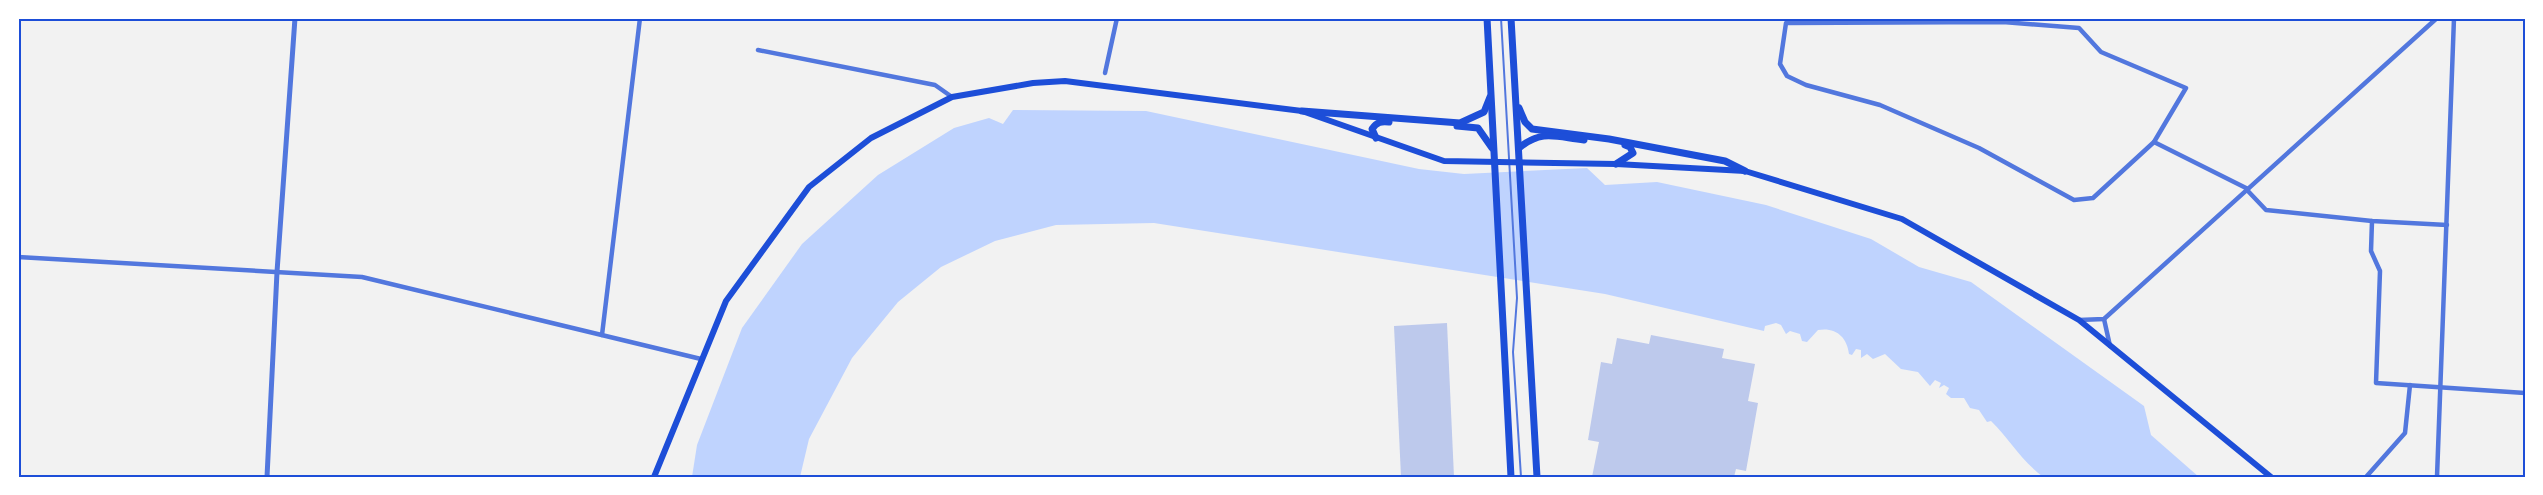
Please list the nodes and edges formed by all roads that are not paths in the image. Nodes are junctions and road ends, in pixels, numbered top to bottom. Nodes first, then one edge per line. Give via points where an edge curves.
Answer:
1 (295, 18) edge
2 (640, 18) edge
3 (1117, 18) edge
4 (1487, 18) edge
5 (1500, 18) edge
6 (1511, 18) edge
7 (2437, 18) edge
8 (2454, 18) edge
9 (758, 50) dead end
10 (1105, 73) dead end
11 (1491, 95) junction
12 (952, 97) junction
13 (1516, 100) junction
14 (1302, 111) junction
15 (1376, 138) junction
16 (2154, 142) junction
17 (1519, 148) junction
18 (1492, 150) junction
19 (1616, 164) junction
20 (1745, 171) junction
21 (2248, 190) junction
22 (2372, 221) junction
23 (2447, 225) junction
24 (18, 257) edge
25 (277, 272) junction
26 (2104, 319) junction
27 (2079, 320) junction
28 (602, 335) junction
29 (2110, 346) junction
30 (701, 359) junction
31 (2410, 385) junction
32 (2440, 386) junction
33 (2525, 393) edge
34 (267, 477) edge
35 (654, 477) edge
36 (1511, 477) edge
37 (1521, 477) edge
38 (1537, 477) edge
39 (2271, 477) edge
40 (2366, 477) edge
41 (2438, 477) edge

1 - 25 street
2 - 28 street
3 - 10 street
4 - 11 main road
5 - 37 lane via 1517,298 1513,352
6 - 13 main road
7 - 21 street
8 - 23 street
9 - 12 street via 935,85
11 - 14 main road via 1484,112 1460,123
11 - 18 main road
12 - 14 main road via 1065,81
12 - 30 main road via 871,138 809,188 726,302
13 - 17 main road
13 - 20 main road via 1532,129 1725,161
14 - 15 main road
15 - 18 main road via 1372,129 1381,121 1478,128
15 - 19 main road via 1444,160
16 - 16 street via 2186,88 2101,52 2079,28 2003,22 1786,23 1780,64 1787,76 1880,105 1979,148 2074,200 2093,198
16 - 21 street
17 - 19 main road via 1541,135 1630,147 1633,153
17 - 38 main road
18 - 36 main road
19 - 20 main road
20 - 27 main road via 1902,219
21 - 22 street via 2266,210
21 - 26 street
22 - 23 street
22 - 31 street via 2371,251 2380,271 2376,383
23 - 32 street
24 - 25 street
25 - 28 street via 362,277
25 - 34 street
26 - 27 street
26 - 29 street
27 - 29 main road
28 - 30 street
29 - 39 main road
30 - 35 main road
31 - 32 street
31 - 40 street via 2405,434
32 - 33 street
32 - 41 street

